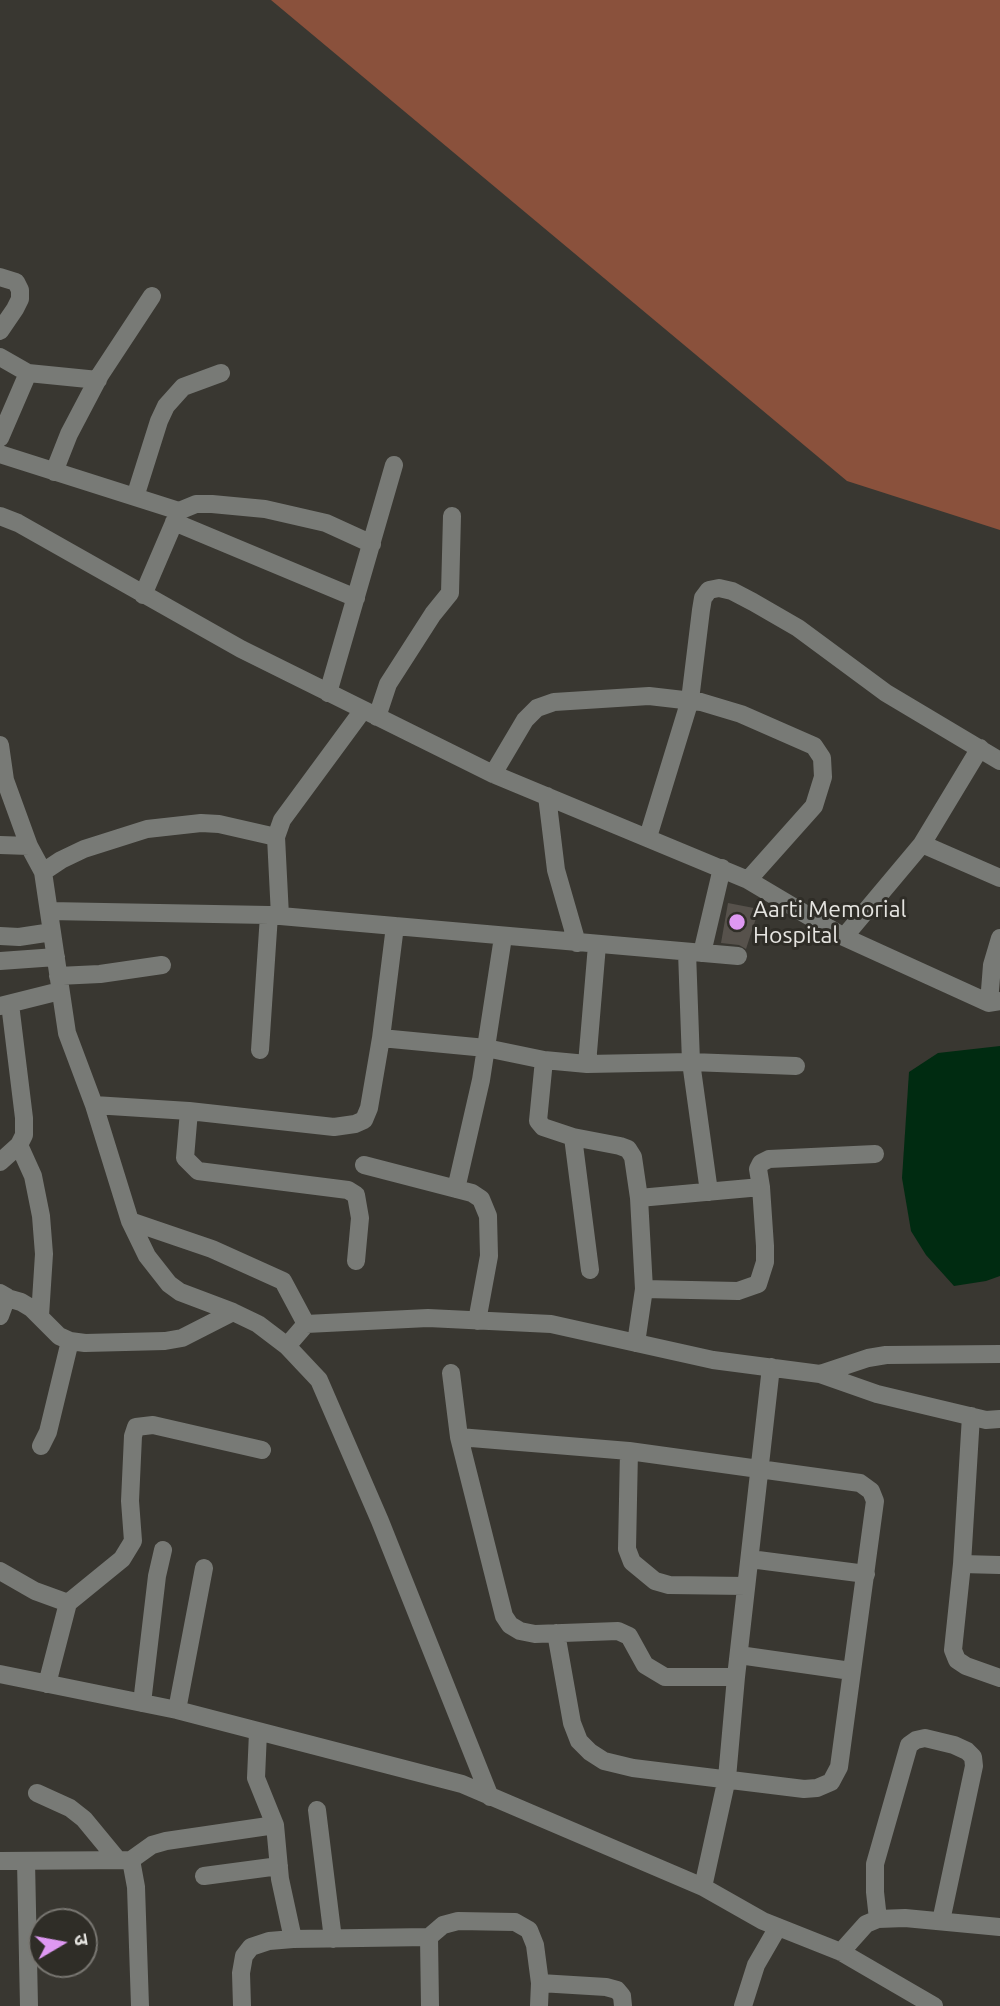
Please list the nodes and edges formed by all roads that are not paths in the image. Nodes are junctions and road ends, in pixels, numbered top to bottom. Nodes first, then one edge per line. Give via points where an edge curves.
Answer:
1 (0, 276) edge
2 (152, 296) dead end
3 (0, 331) edge
4 (0, 357) edge
5 (28, 373) junction
6 (221, 373) dead end
7 (98, 380) junction
8 (0, 438) edge
9 (0, 454) edge
10 (394, 465) dead end
11 (54, 472) junction
12 (135, 498) junction
13 (0, 516) edge
14 (452, 516) dead end
15 (177, 517) junction
16 (372, 544) junction
17 (143, 595) junction
18 (356, 598) junction
19 (328, 693) junction
20 (690, 700) junction
21 (370, 714) junction
22 (0, 744) edge
23 (980, 748) junction
24 (1000, 761) edge
25 (493, 774) junction
26 (547, 796) junction
27 (276, 837) junction
28 (648, 837) junction
29 (922, 844) junction
30 (0, 845) edge
31 (29, 846) junction
32 (722, 868) junction
33 (43, 873) junction
34 (1000, 878) edge
35 (748, 880) junction
36 (49, 911) junction
37 (275, 916) junction
38 (395, 926) junction
39 (52, 932) junction
40 (0, 936) edge
41 (502, 937) junction
42 (844, 937) junction
43 (1000, 938) edge
44 (577, 943) junction
45 (597, 945) junction
46 (694, 952) junction
47 (738, 956) dead end
48 (55, 957) junction
49 (0, 961) edge
50 (162, 965) dead end
51 (59, 984) junction
52 (995, 1002) edge
53 (5, 1005) edge
54 (381, 1038) junction
55 (486, 1048) junction
56 (260, 1050) dead end
57 (544, 1060) junction
58 (691, 1062) junction
59 (587, 1064) junction
60 (796, 1066) dead end
61 (94, 1105) junction
62 (188, 1111) junction
63 (573, 1137) junction
64 (19, 1145) junction
65 (875, 1154) dead end
66 (0, 1163) edge
67 (364, 1166) dead end
68 (761, 1187) junction
69 (456, 1189) junction
70 (709, 1192) junction
71 (639, 1198) junction
72 (130, 1221) junction
73 (356, 1261) dead end
74 (590, 1270) dead end
75 (644, 1289) junction
76 (2, 1295) edge
77 (233, 1312) junction
78 (40, 1315) junction
79 (0, 1316) edge
80 (477, 1321) junction
81 (306, 1324) junction
82 (71, 1341) junction
83 (636, 1343) junction
84 (287, 1346) junction
85 (1000, 1354) edge
86 (771, 1367) junction
87 (451, 1373) dead end
88 (820, 1374) junction
89 (971, 1416) junction
90 (1000, 1419) edge
91 (459, 1437) junction
92 (41, 1446) dead end
93 (262, 1450) dead end
94 (629, 1451) junction
95 (759, 1471) junction
96 (163, 1550) dead end
97 (750, 1559) junction
98 (962, 1564) junction
99 (1000, 1565) edge
100 (204, 1568) dead end
101 (0, 1572) edge
102 (866, 1574) junction
103 (747, 1586) junction
104 (68, 1603) junction
105 (556, 1633) junction
106 (738, 1655) junction
107 (851, 1671) junction
108 (0, 1674) edge
109 (736, 1676) junction
110 (1000, 1678) edge
111 (47, 1684) junction
112 (142, 1703) junction
113 (177, 1710) junction
114 (258, 1731) junction
115 (727, 1778) junction
116 (37, 1793) dead end
117 (490, 1797) junction
118 (317, 1810) dead end
119 (275, 1825) junction
120 (124, 1859) junction
121 (0, 1861) edge
122 (26, 1861) junction
123 (279, 1866) junction
124 (204, 1876) dead end
125 (703, 1887) junction
126 (878, 1919) junction
127 (941, 1921) junction
128 (778, 1927) junction
129 (1000, 1927) edge
130 (429, 1937) junction
131 (293, 1939) junction
132 (333, 1939) junction
133 (841, 1952) junction
134 (540, 1983) junction
135 (29, 2006) edge
136 (140, 2006) edge
137 (242, 2006) edge
138 (430, 2006) edge
139 (539, 2006) edge
140 (623, 2006) edge
141 (743, 2006) edge
142 (934, 2006) edge

1 - 3 street via 16,282 20,290 15,309
2 - 7 street
4 - 5 street
5 - 7 street
5 - 8 street
6 - 12 street via 183,387 166,406
7 - 11 street
9 - 11 street
10 - 16 street
11 - 12 street
12 - 15 street
13 - 17 street
14 - 21 street via 450,593
15 - 16 street via 195,505 265,509 326,523
15 - 17 street
15 - 18 street
16 - 18 street
17 - 19 street
18 - 19 street
19 - 21 street
20 - 23 street via 703,598 709,590 719,588 798,628 886,693
20 - 25 street via 649,696 579,699 537,708
20 - 28 street
20 - 35 street via 741,714 814,746 822,758 823,776 814,806
21 - 25 street
21 - 27 street via 290,807
22 - 31 street via 5,780
23 - 24 street
23 - 29 street
25 - 26 street
26 - 28 street
26 - 44 street via 556,870
27 - 33 street via 219,824 147,829 84,849
27 - 37 street
28 - 32 street
29 - 34 street
29 - 42 street
30 - 31 street
31 - 33 street
32 - 35 street
32 - 46 street
33 - 36 street
35 - 42 street
36 - 37 street
36 - 39 street
37 - 38 street
37 - 56 street
38 - 41 street
38 - 54 street
39 - 40 street
39 - 48 street
41 - 44 street
41 - 55 street
42 - 52 street
43 - 52 street via 992,965
44 - 45 street
45 - 46 street
45 - 59 street
46 - 47 street
46 - 58 street
48 - 49 street
48 - 51 street
50 - 51 street
51 - 53 street
51 - 61 street via 67,1033
53 - 64 street via 24,1118
54 - 55 street
54 - 62 street via 369,1108 364,1120 355,1124 334,1127
55 - 57 street
55 - 69 street
57 - 59 street
57 - 63 street via 538,1121
58 - 59 street
58 - 60 street
58 - 70 street
61 - 62 street
61 - 72 street
62 - 73 street via 185,1158 198,1171 348,1189 356,1195 360,1218
63 - 71 street via 628,1149
63 - 74 street
64 - 66 street
64 - 78 street via 33,1176 41,1216
65 - 68 street via 769,1159 758,1169
67 - 69 street
68 - 70 street
68 - 75 street via 765,1254 758,1284 738,1291
69 - 80 street via 481,1199 488,1216 489,1256
70 - 71 street
71 - 75 street
72 - 77 street via 147,1256 169,1284
72 - 81 street via 283,1281
75 - 83 street
76 - 78 street
76 - 79 street
77 - 82 street via 173,1340
77 - 84 street
78 - 82 street via 59,1336
80 - 81 street via 428,1318
80 - 83 street via 551,1324
81 - 84 street
82 - 92 street
83 - 86 street
84 - 117 street via 319,1380
85 - 88 street via 886,1355
86 - 88 street
86 - 95 street
87 - 91 street
88 - 89 street via 877,1394
89 - 90 street
89 - 98 street
91 - 94 street
91 - 105 street via 504,1616 520,1631
93 - 104 street via 153,1425 136,1427 130,1501 133,1541 122,1559
94 - 95 street
94 - 103 street via 627,1549 632,1562 655,1581 669,1585
95 - 97 street
95 - 102 street via 860,1483 871,1491 875,1501
96 - 112 street
97 - 102 street
97 - 103 street
98 - 99 street
98 - 110 street via 954,1650 957,1660
100 - 113 street
101 - 104 street
102 - 107 street
103 - 106 street
104 - 111 street
105 - 109 street via 618,1632 629,1636 645,1665 665,1677
105 - 115 street via 572,1723 579,1741 590,1752 604,1761 633,1768
106 - 107 street
106 - 109 street
107 - 115 street via 839,1767 831,1782 804,1789
108 - 111 street
109 - 115 street
111 - 112 street
112 - 113 street
113 - 114 street
114 - 117 street via 461,1784
114 - 119 street via 256,1778
115 - 125 street
116 - 120 street via 70,1808
117 - 125 street
118 - 132 street
119 - 120 street via 166,1841
119 - 123 street
120 - 122 street
120 - 136 street via 135,1886
121 - 122 street
122 - 135 street
123 - 124 street
123 - 131 street
125 - 128 street
126 - 127 street
126 - 127 street via 875,1864 909,1745 925,1738 967,1751 974,1766
126 - 133 street via 866,1924
127 - 129 street
128 - 133 street
128 - 141 street via 756,1965
130 - 132 street
130 - 134 street via 443,1925 458,1921 515,1922 529,1930
130 - 138 street
131 - 132 street
131 - 137 street via 251,1947 244,1956
133 - 142 street
134 - 139 street
134 - 140 street via 617,1990

